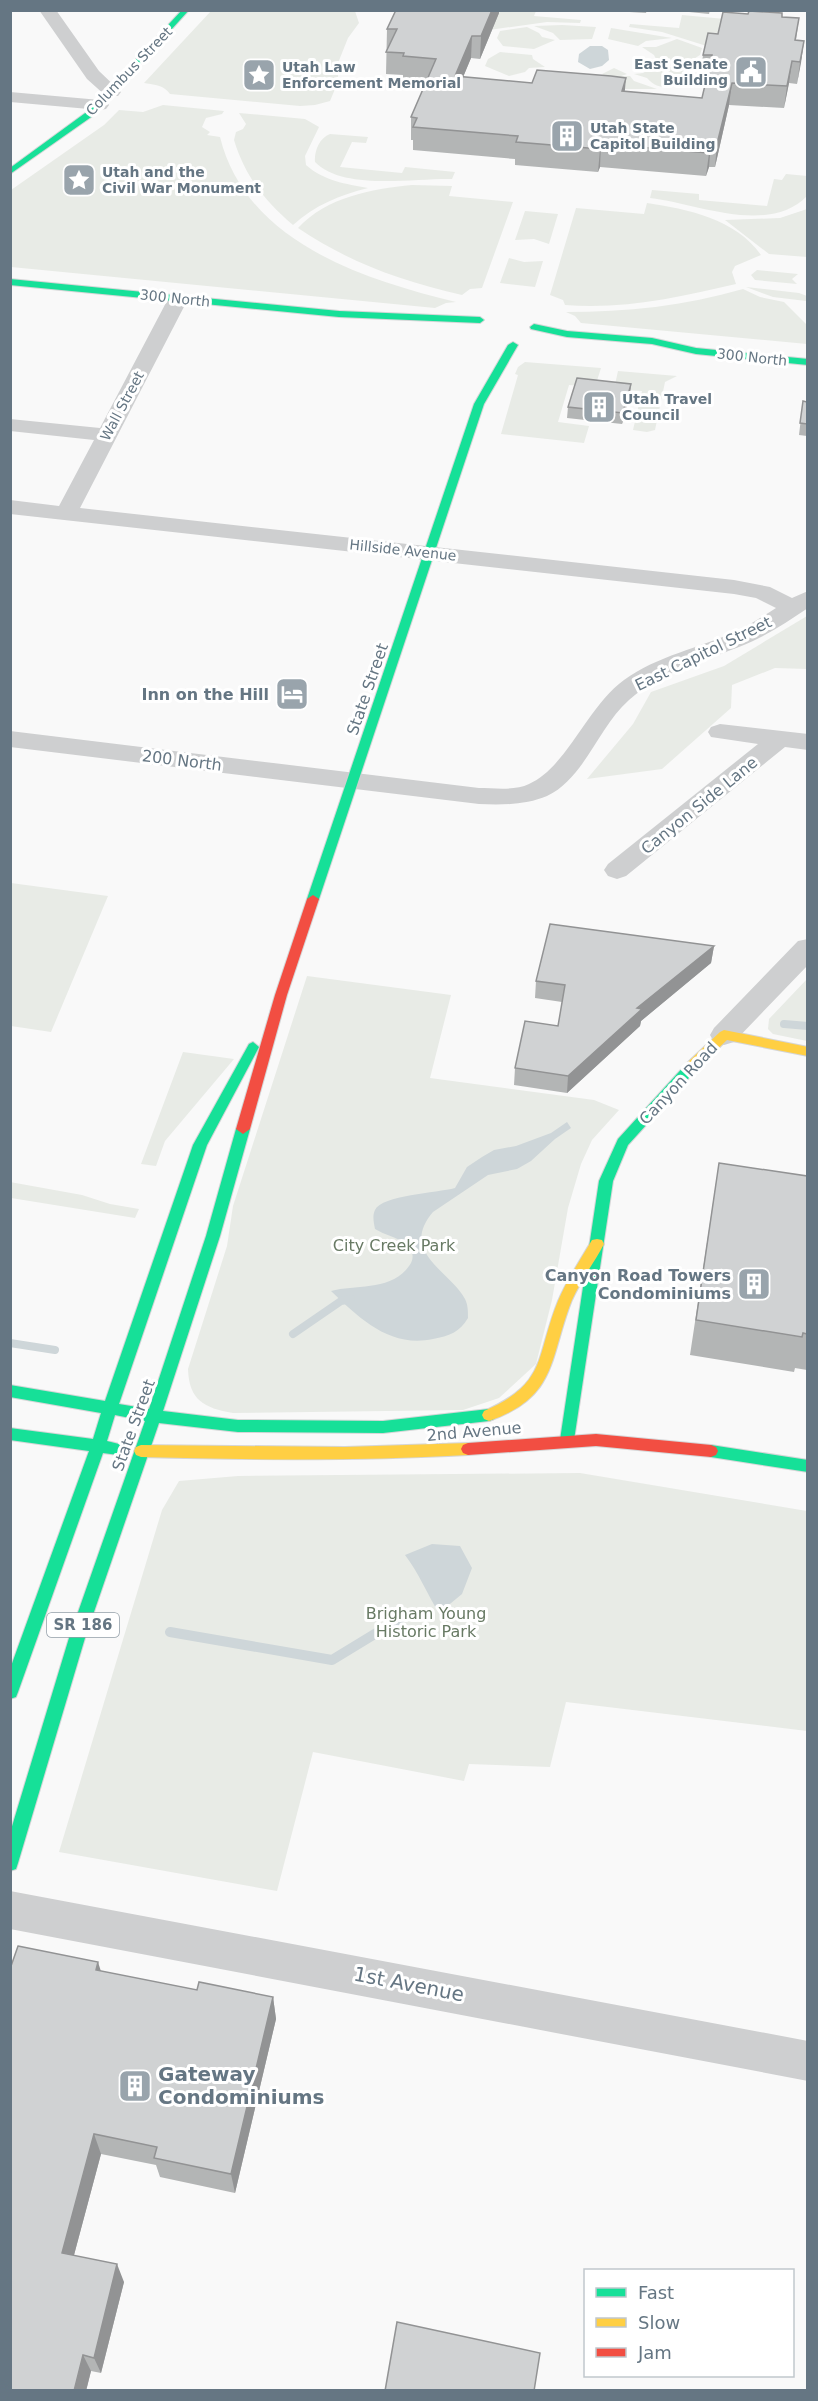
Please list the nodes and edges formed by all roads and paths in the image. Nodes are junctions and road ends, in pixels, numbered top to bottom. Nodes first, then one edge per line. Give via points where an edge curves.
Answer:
1 (47, 10) edge
2 (186, 10) edge
3 (10, 97) edge
4 (106, 98) junction
5 (10, 172) edge
6 (10, 282) edge
7 (178, 299) junction
8 (482, 323) dead end
9 (493, 345) dead end
10 (513, 345) junction
11 (486, 362) dead end
12 (807, 362) edge
13 (484, 393) junction
14 (10, 425) edge
15 (107, 435) junction
16 (10, 507) edge
17 (66, 513) junction
18 (430, 553) junction
19 (800, 603) edge
20 (720, 732) dead end
21 (10, 739) edge
22 (780, 739) junction
23 (807, 742) edge
24 (353, 781) junction
25 (617, 870) dead end
26 (807, 948) edge
27 (281, 995) junction
28 (724, 1035) junction
29 (807, 1052) edge
30 (597, 1244) junction
31 (10, 1391) edge
32 (515, 1403) joint
33 (110, 1408) junction
34 (154, 1416) junction
35 (10, 1434) edge
36 (567, 1440) junction
37 (98, 1446) junction
38 (141, 1451) junction
39 (807, 1466) edge
40 (10, 1692) edge
41 (10, 1863) edge
42 (10, 1910) edge
43 (807, 2061) edge

1 - 4 street
2 - 4 main road, Columbus Street
3 - 4 street
4 - 5 main road, Columbus Street
6 - 7 main road, 300 North
7 - 8 main road, 300 North via 339,314 376,322
7 - 15 street, Wall Street
9 - 10 main road
10 - 12 main road, 300 North via 528,332 567,334
10 - 13 main road, State Street / SR 186
11 - 13 main road, State Street / SR 186
13 - 18 main road, State Street / SR 186
14 - 15 street
15 - 17 street, Wall Street
16 - 17 street, Hillside Avenue
17 - 18 street, Hillside Avenue
18 - 19 street, Hillside Avenue via 734,587
18 - 24 main road, State Street / SR 186
19 - 24 street, East Capitol Street via 745,636 666,668 624,691 555,778 537,790 487,796
20 - 22 street
21 - 24 street, 200 North
22 - 23 street
22 - 25 street, Canyon Side Lane
24 - 27 main road, State Street / SR 186
26 - 28 street, Canyon Road
27 - 33 main road, State Street / SR 186 via 200,1145
27 - 34 main road, State Street / SR 186 via 213,1236
28 - 29 main road
28 - 30 main road, Canyon Road via 624,1142 606,1181
30 - 32 main road, Canyon Road via 564,1302 547,1364 535,1387
30 - 36 main road, Canyon Road
31 - 33 main road, 2nd Avenue
32 - 34 main road, 2nd Avenue via 481,1418 383,1426 238,1426
33 - 34 main road, 2nd Avenue
33 - 37 main road, State Street / SR 186
34 - 38 main road, State Street / SR 186
35 - 37 main road, 2nd Avenue
36 - 38 main road, 2nd Avenue via 408,1453
36 - 39 main road, 2nd Avenue via 702,1451
37 - 38 main road, 2nd Avenue
37 - 40 main road, State Street / SR 186
38 - 41 main road, State Street / SR 186 via 34,1774
42 - 43 street, 1st Avenue

